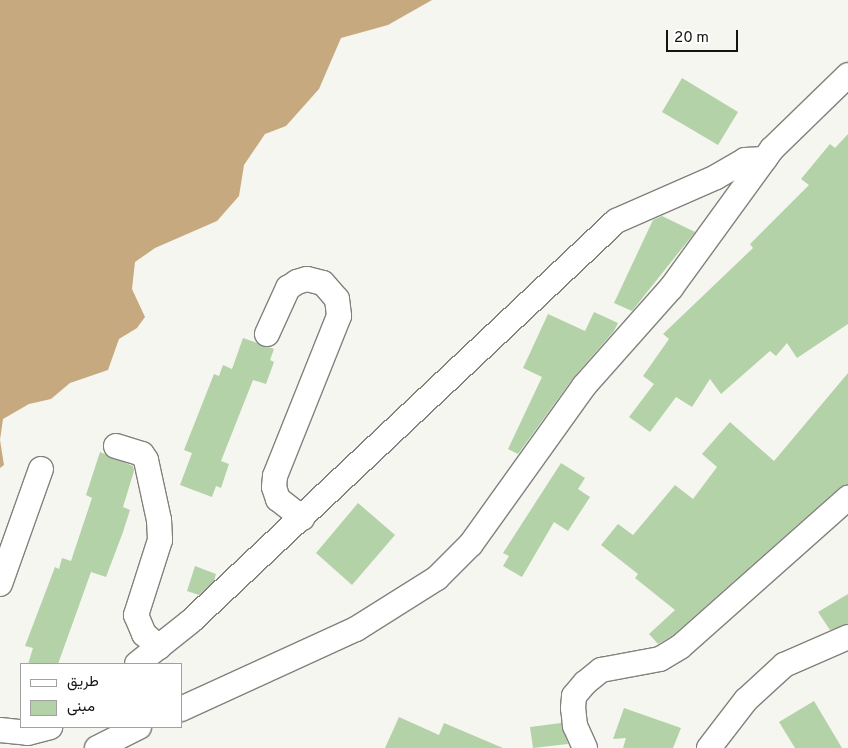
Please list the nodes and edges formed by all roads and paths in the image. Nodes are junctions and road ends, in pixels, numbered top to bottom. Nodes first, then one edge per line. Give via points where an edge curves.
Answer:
1 (848, 75) edge
2 (765, 159) junction
3 (267, 334) dead end
4 (116, 446) dead end
5 (41, 469) dead end
6 (848, 498) edge
7 (302, 518) junction
8 (0, 584) edge
9 (848, 636) edge
10 (159, 647) junction
11 (138, 663) edge
12 (182, 709) edge
13 (46, 728) edge
14 (137, 728) edge
15 (0, 730) edge
16 (98, 748) edge
17 (585, 748) edge
18 (708, 748) edge

1 - 2 street
2 - 7 street via 745,160 716,177 616,220
2 - 12 street via 671,288 584,386 483,528 437,578 356,629
3 - 7 street via 288,288 297,282 307,279 323,283 337,299 339,316 275,476 278,499
4 - 10 street via 142,454 146,460 159,520 160,540 136,615 144,634
5 - 8 street
6 - 17 street via 680,647 660,659 601,670 584,683 574,696 573,708 575,726
7 - 10 street via 192,621
9 - 18 street via 784,665 746,700
10 - 11 street
13 - 15 street via 28,733
14 - 16 street

